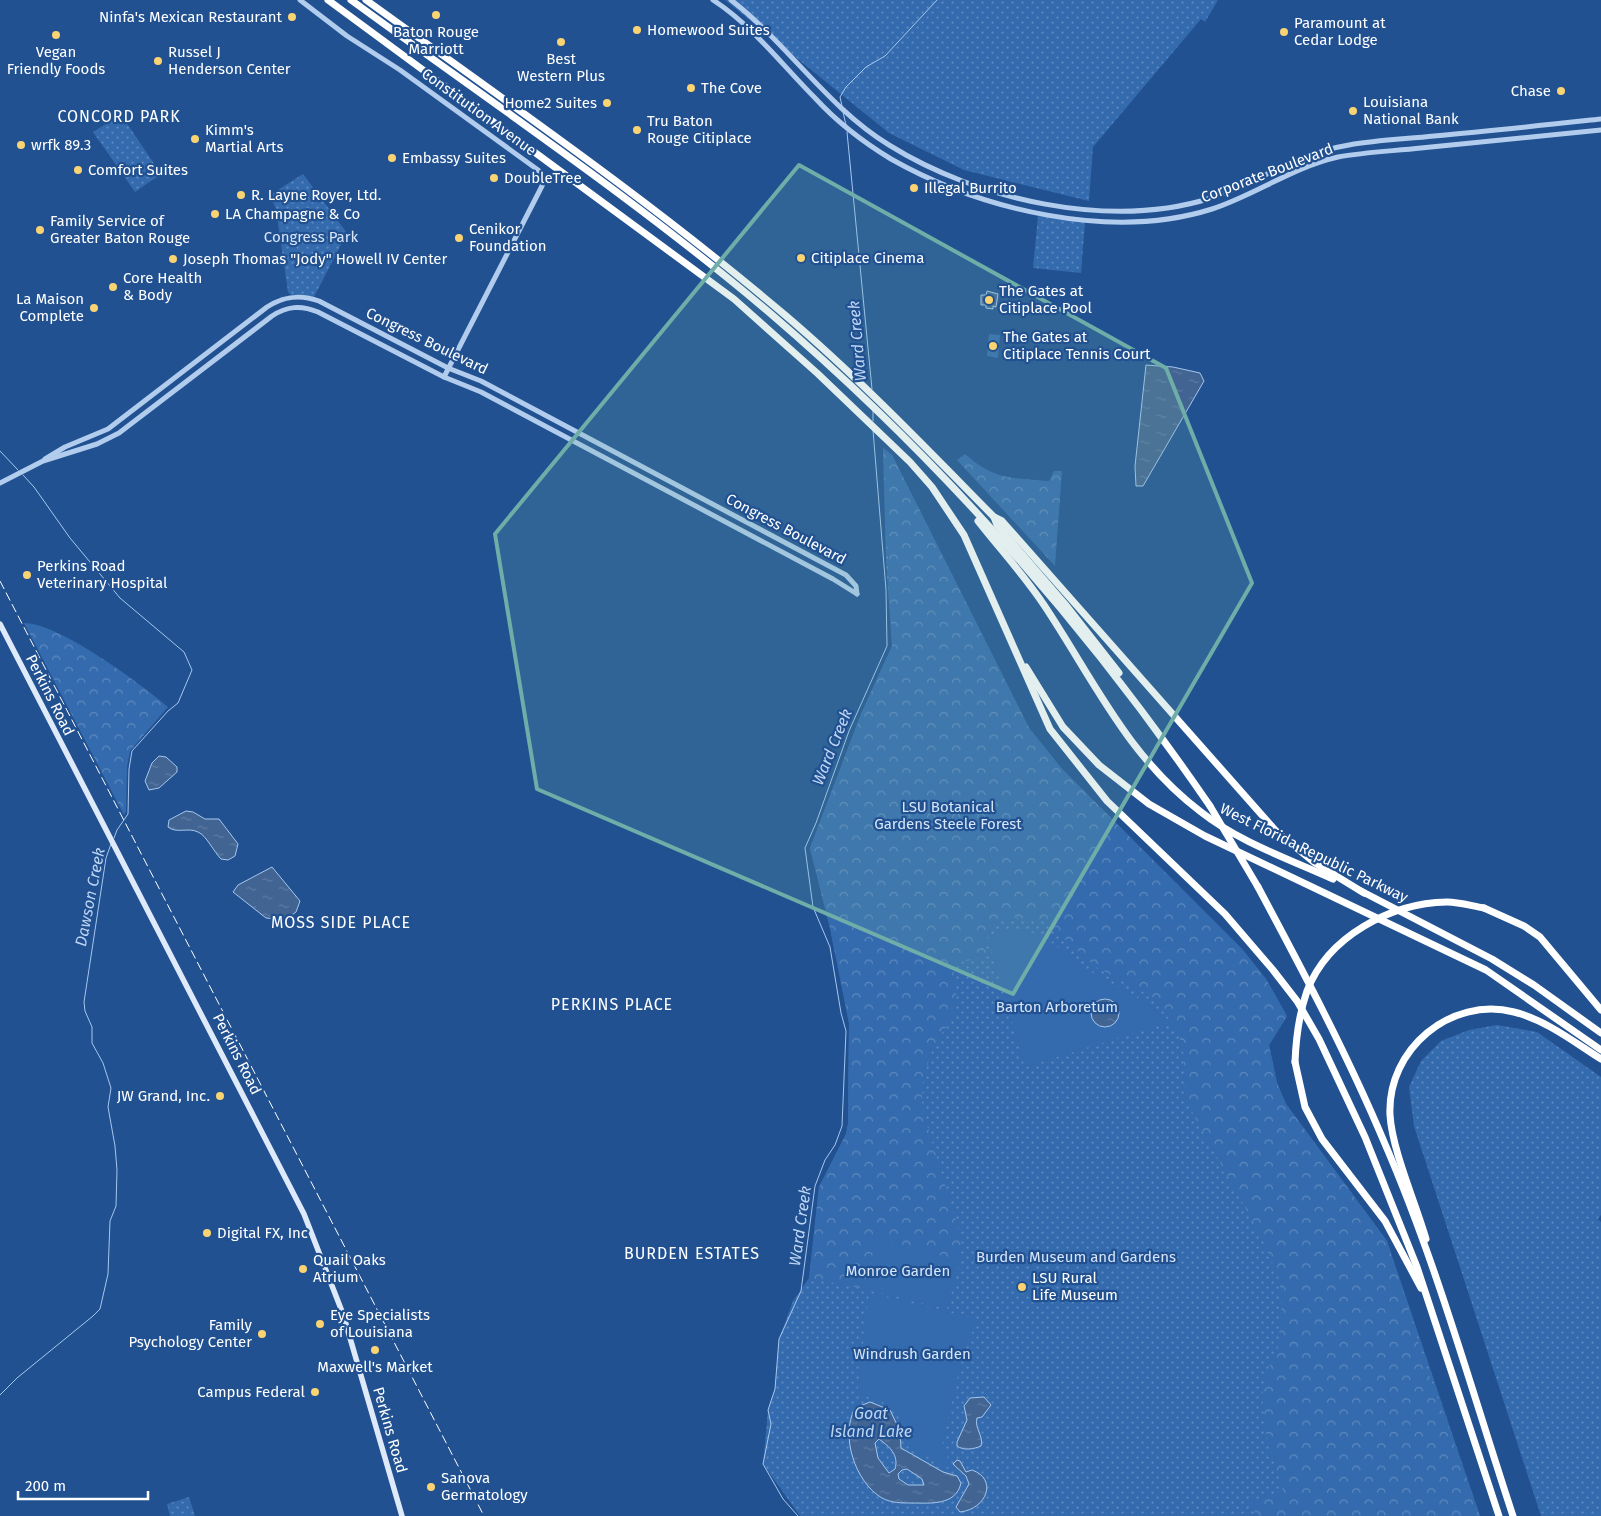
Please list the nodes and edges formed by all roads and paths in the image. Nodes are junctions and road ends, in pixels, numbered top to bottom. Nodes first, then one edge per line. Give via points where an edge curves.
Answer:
1 (300, 0) edge
2 (328, 0) edge
3 (351, 0) edge
4 (366, 0) edge
5 (713, 0) edge
6 (731, 0) edge
7 (1601, 119) edge
8 (1601, 130) edge
9 (448, 368) junction
10 (444, 376) junction
11 (582, 435) junction
12 (578, 444) junction
13 (43, 461) junction
14 (654, 473) junction
15 (650, 482) junction
16 (0, 483) edge
17 (961, 496) junction
18 (994, 517) junction
19 (838, 571) junction
20 (833, 579) junction
21 (0, 624) edge
22 (1010, 641) junction
23 (1131, 695) junction
24 (1364, 892) junction
25 (1601, 1010) edge
26 (1601, 1033) edge
27 (1601, 1050) edge
28 (1601, 1059) edge
29 (1431, 1266) junction
30 (1428, 1298) junction
31 (402, 1516) edge
32 (1498, 1516) edge
33 (1513, 1516) edge

1 - 9 street, Constitution Avenue via 544,177
2 - 22 highway via 666,247 734,299 817,373 922,474 949,510 964,535
3 - 17 highway via 687,245 771,314 910,442
4 - 18 highway via 706,251 784,315 894,415
5 - 8 street, Corporate Boulevard via 741,22 822,106 868,144 930,178 1000,204 1076,219 1150,221 1212,208 1295,172 1337,158
6 - 7 street, Corporate Boulevard via 864,129 890,146 943,173 1006,194 1060,206 1136,211 1165,208 1212,197 1294,160 1349,145
9 - 10 street
9 - 11 street, Congress Boulevard via 481,381
9 - 13 street, Congress Boulevard via 319,301 286,298 267,306 108,428 65,447
10 - 12 street, Congress Boulevard
10 - 13 street, Congress Boulevard via 318,312 303,307 288,308 272,316 119,433
11 - 12 street
11 - 14 street, Congress Boulevard
12 - 15 street, Congress Boulevard
13 - 16 street, Congress Boulevard
14 - 15 street
14 - 19 street, Congress Boulevard
15 - 20 street, Congress Boulevard
17 - 23 highway
17 - 24 highway, West Florida Republic Parkway via 1022,574 1123,731 1159,777 1202,814 1240,836
18 - 23 highway via 1121,676
18 - 24 highway via 1002,521 1276,831 1315,863
19 - 20 street
19 - 20 street, Congress Boulevard via 852,580 857,594
21 - 31 main road, Perkins Road via 280,1164 310,1228 350,1336
22 - 27 highway via 1063,727 1099,764 1149,804 1206,836 1486,970
22 - 30 highway via 1050,728 1077,765 1107,801 1225,914 1297,1001 1329,1058 1365,1136
23 - 29 highway, bridge via 1210,806 1258,887 1324,1013 1381,1135
24 - 26 highway, West Florida Republic Parkway via 1492,959
25 - 30 highway, bridge via 1540,937 1484,908 1449,902 1400,908 1375,919 1350,936 1327,959 1308,989 1299,1016 1295,1062 1305,1106 1322,1139 1389,1227
28 - 29 highway via 1541,1022 1524,1014 1503,1010 1484,1009 1457,1014 1434,1026 1417,1041 1394,1081 1390,1115 1429,1248
29 - 33 highway
30 - 32 highway

